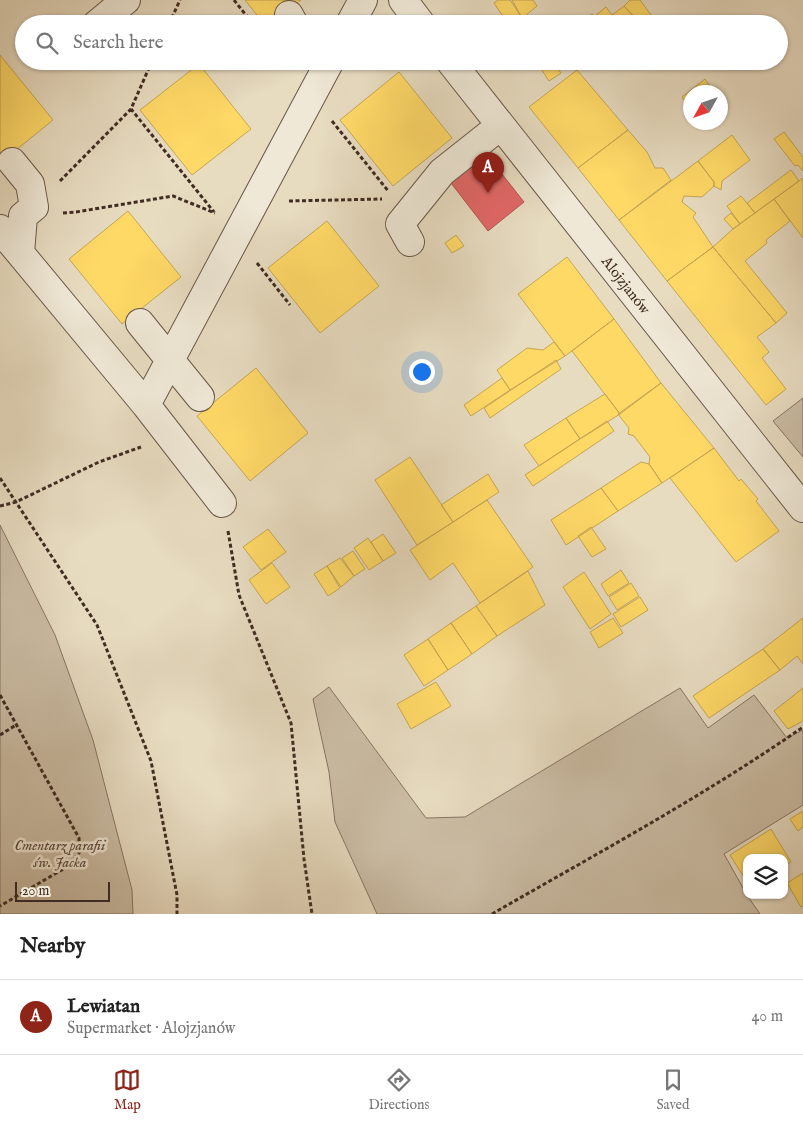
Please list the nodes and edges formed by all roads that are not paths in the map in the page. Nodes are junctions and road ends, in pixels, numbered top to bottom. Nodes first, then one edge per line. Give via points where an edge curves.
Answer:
1 (126, 0) edge
2 (363, 0) edge
3 (403, 0) edge
4 (108, 15) edge
5 (355, 15) edge
6 (414, 15) edge
7 (320, 70) edge
8 (457, 70) edge
9 (500, 126) junction
10 (12, 162) dead end
11 (0, 229) edge
12 (410, 242) dead end
13 (20, 253) junction
14 (140, 323) dead end
15 (170, 359) junction
16 (200, 397) dead end
17 (146, 404) junction
18 (222, 504) road end
19 (803, 508) edge

1 - 4 street
2 - 5 street
3 - 6 street
7 - 15 street
8 - 9 street, Alojzjanów
9 - 12 street via 442,172 400,224
9 - 19 street, Alojzjanów
10 - 13 street via 30,184 34,207 23,216
11 - 13 street
13 - 17 street
14 - 15 street
15 - 16 street
15 - 17 street
17 - 18 street

